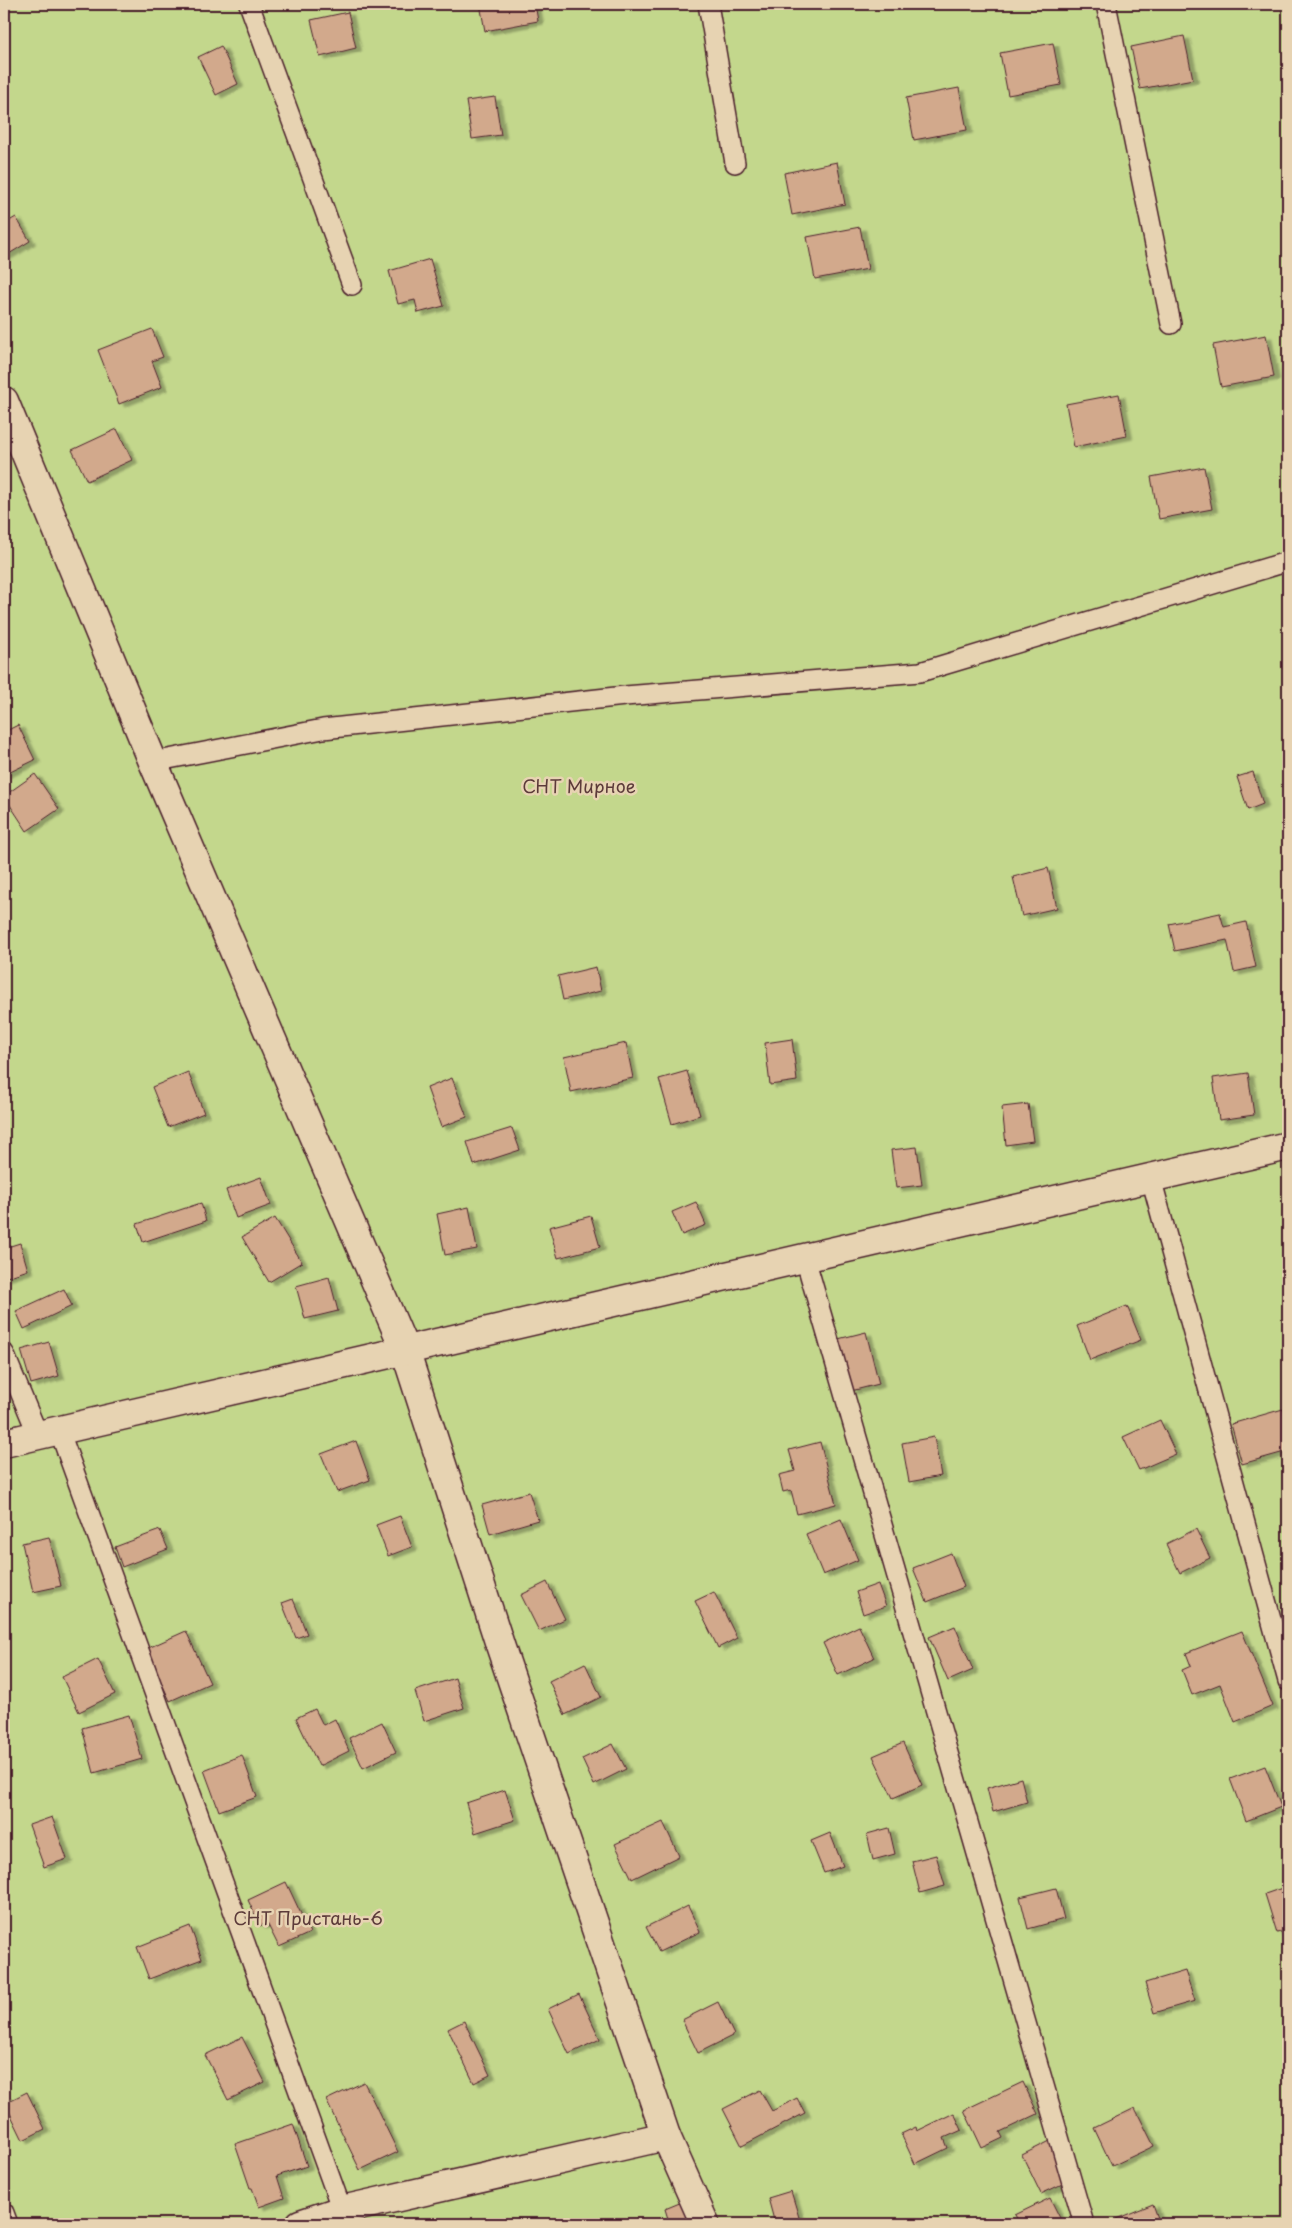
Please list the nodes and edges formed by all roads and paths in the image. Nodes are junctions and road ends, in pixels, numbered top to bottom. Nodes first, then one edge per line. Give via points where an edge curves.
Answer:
1 (249, 4) edge
2 (708, 4) edge
3 (1106, 4) edge
4 (735, 163) dead end
5 (352, 285) dead end
6 (1171, 324) dead end
7 (4, 400) edge
8 (1284, 563) dead end
9 (153, 762) junction
10 (1288, 1146) edge
11 (1151, 1178) junction
12 (805, 1258) junction
13 (405, 1350) junction
14 (4, 1353) edge
15 (48, 1432) junction
16 (4, 1443) edge
17 (1288, 1681) edge
18 (666, 2136) junction
19 (4, 2213) edge
20 (345, 2217) edge
21 (8, 2224) edge
22 (300, 2224) edge
23 (705, 2224) edge
24 (1084, 2224) edge

1 - 5 lane
2 - 4 lane
3 - 6 lane
7 - 9 street
8 - 9 lane via 920,672 625,696 323,728
9 - 13 street
10 - 11 street
11 - 12 street
11 - 17 lane
12 - 13 street
12 - 24 lane
13 - 15 street
13 - 18 street via 501,1648
14 - 15 lane
15 - 16 street
15 - 20 lane
18 - 20 street
18 - 23 street
19 - 21 lane
20 - 22 street

